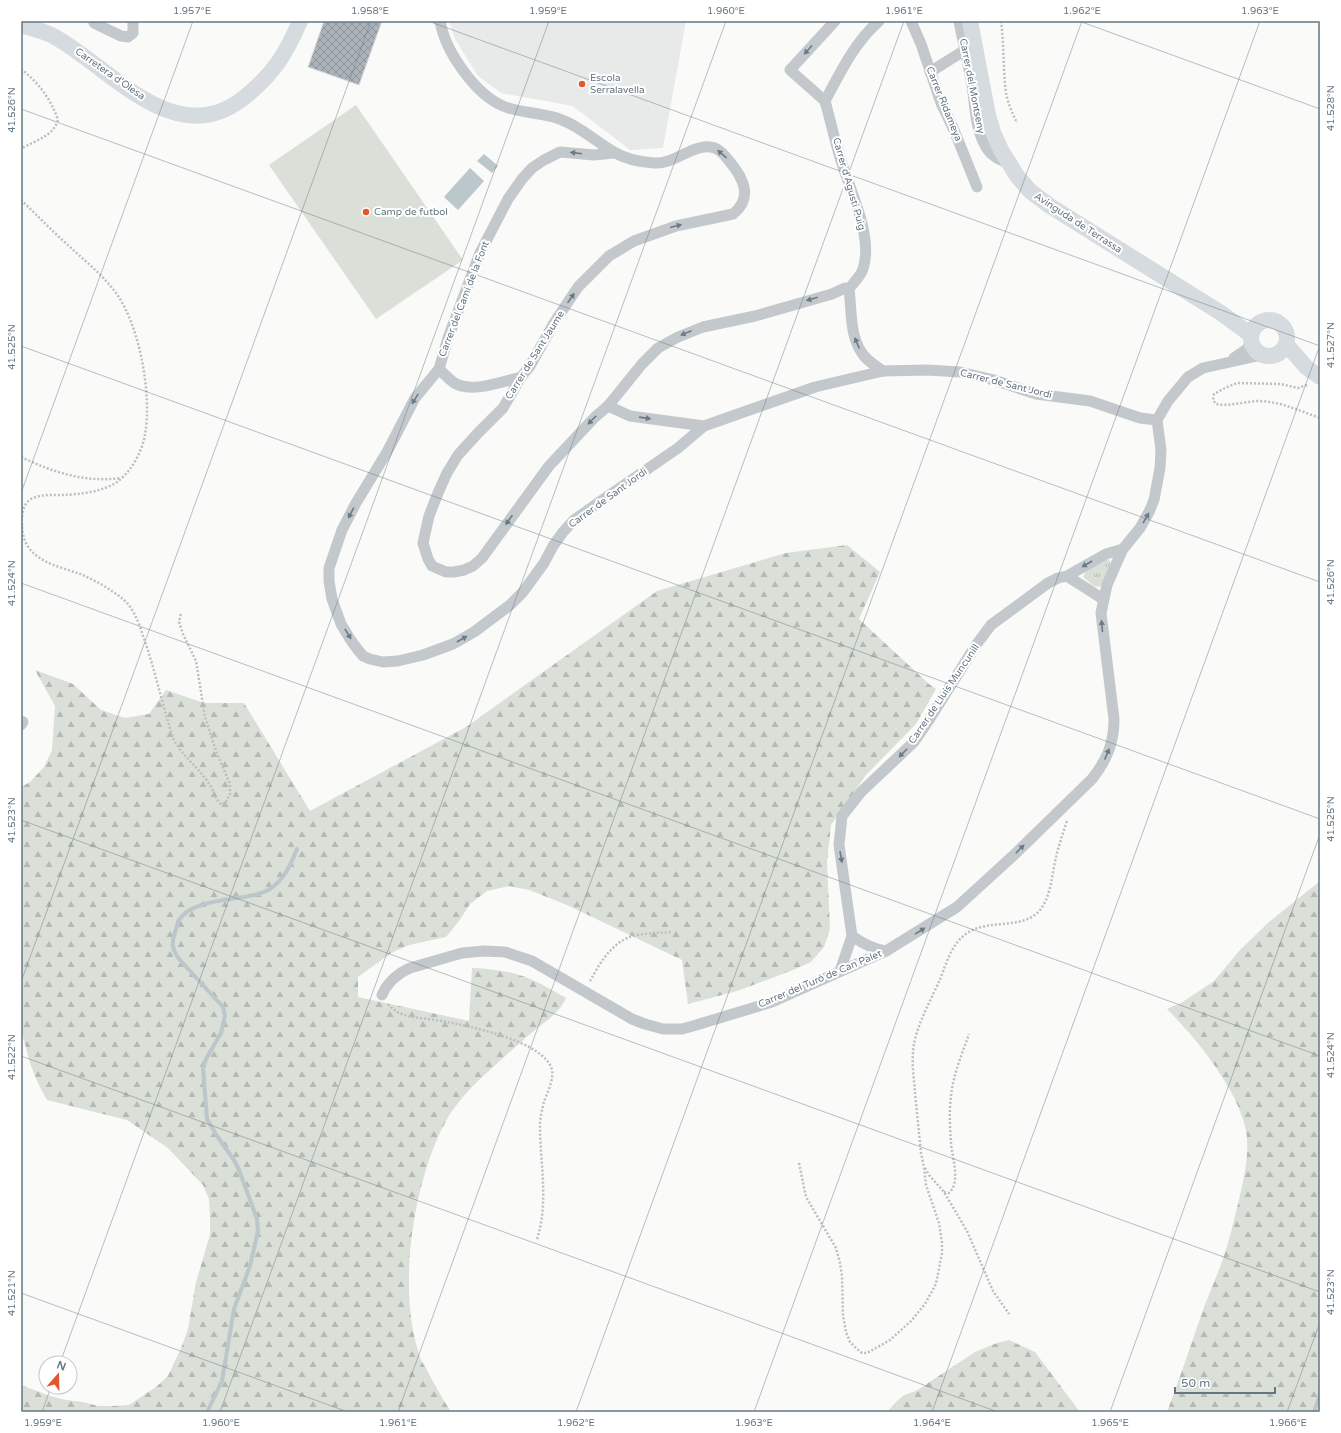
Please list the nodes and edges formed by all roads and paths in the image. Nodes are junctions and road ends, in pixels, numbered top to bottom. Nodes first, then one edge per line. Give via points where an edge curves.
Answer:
1 (133, 21) edge
2 (300, 21) edge
3 (440, 21) edge
4 (834, 21) edge
5 (879, 21) edge
6 (911, 21) edge
7 (959, 21) edge
8 (970, 21) edge
9 (1001, 21) edge
10 (94, 23) dead end
11 (21, 25) edge
12 (970, 47) junction
13 (21, 69) edge
14 (930, 72) junction
15 (825, 101) junction
16 (1017, 123) dead end
17 (21, 149) edge
18 (614, 153) junction
19 (977, 187) dead end
20 (21, 200) edge
21 (849, 289) junction
22 (1221, 313) junction
23 (1261, 322) junction
24 (1251, 338) junction
25 (1286, 344) junction
26 (1268, 355) junction
27 (1230, 361) junction
28 (439, 369) junction
29 (883, 371) junction
30 (1314, 373) edge
31 (521, 377) junction
32 (608, 406) junction
33 (1320, 418) edge
34 (1157, 420) junction
35 (704, 426) junction
36 (21, 457) edge
37 (122, 478) junction
38 (1123, 550) junction
39 (1067, 576) junction
40 (1103, 599) junction
41 (182, 613) dead end
42 (21, 721) edge
43 (21, 725) edge
44 (1074, 796) junction
45 (672, 932) dead end
46 (852, 936) junction
47 (886, 951) junction
48 (840, 971) junction
49 (585, 993) junction
50 (382, 996) joint
51 (969, 1034) dead end
52 (799, 1163) dead end
53 (924, 1167) junction
54 (944, 1192) junction
55 (538, 1238) dead end
56 (1009, 1314) dead end

1 - 10 street via 132,33 128,37
2 - 11 street, Carretera d'Olesa via 281,59 270,74 240,102 220,112 199,117 166,110 150,102 123,86 55,36
3 - 18 street via 448,45 457,60 487,96 504,107 563,120
4 -> 15 street via 790,70
5 - 15 street via 848,58
6 - 14 street, Carrer Ridameya
7 - 12 street, Carrer del Montseny
8 - 12 street, Avinguda de Terrassa
9 - 16 path via 1006,94
12 - 14 street
12 - 22 street, Avinguda de Terrassa via 995,138 1008,163 1030,191
13 - 17 path via 37,83 48,98 58,120 56,128 50,133
14 - 19 street, Carrer Ridameya
15 - 21 street, Carrer d'Agustí Puig via 839,155 862,224 865,242 863,270
18 -> 28 street, Carrer del Camí de la Font via 594,155 560,152 532,168 522,179 508,199 480,253
31 -> 18 street, Carrer de Sant Jaume via 578,288 609,256 651,234 732,214 740,209 745,191 744,182 723,153 715,148 706,146 656,164
20 - 37 path via 104,278 117,295 134,332 144,371 146,422 142,444
29 -> 21 street via 865,357 858,347 854,335
21 -> 32 street, Carrer de Sant Jaume via 845,288 755,316 703,327 678,336 658,348
22 - 23 street, Avinguda de Terrassa
22 - 24 street, Avinguda de Terrassa
23 - 24 street via 1254,328
23 - 25 street via 1270,320 1281,324 1287,335
24 - 26 street via 1255,349
24 - 27 street via 1247,349
25 - 26 street via 1282,351
25 - 30 street
26 - 27 street
26 - 30 street
27 - 34 street via 1204,368 1188,377 1168,401
28 - 31 street, Carrer del Camí de la Font via 454,383 464,387
28 -> 35 street, Carrer de Sant Jordi via 415,398 387,452 356,503 342,530 329,568 332,599 341,624 363,656 376,661 398,661 422,655 453,644 474,632 523,592 556,541 574,520 678,448
29 - 34 street, Carrer de Sant Jordi via 960,372 1036,394 1090,401 1140,418
29 - 35 street, Carrer de Sant Jordi via 815,387
30 - 33 path via 1309,384 1298,388 1281,384 1237,383 1214,394 1213,400 1216,404 1223,405 1247,401 1273,402
32 -> 31 street, Carrer de Sant Jaume via 549,466 482,558 473,566 454,572 432,566 423,542 429,516 447,473 458,455 503,408
32 -> 35 street via 630,416
38 -> 34 street via 1140,528 1154,500 1161,450
36 - 37 path via 56,472 79,478
37 - 41 path via 99,490 32,499 22,516 25,542 38,557 95,582 130,606 150,652 173,738 205,778 222,806 230,794 230,784 205,717 196,661 179,622
38 -> 39 street, Carrer de Lluís Muncunill via 1106,554
38 - 40 street, Carrer del Turó de Can Palet
39 - 40 street
39 -> 46 street, Carrer de Lluís Muncunill via 1048,583 991,626 914,742 861,792 842,816 839,845
44 -> 40 street, Carrer del Turó de Can Palet via 1102,767 1114,732 1103,640
42 - 43 street
47 -> 44 street, Carrer del Turó de Can Palet via 957,907
44 - 53 path via 1042,907 1027,920 973,929 962,937 950,954 919,1027 914,1044 913,1066
45 - 49 path via 637,935 624,939 604,958
46 - 47 street, Carrer del Turó de Can Palet via 872,948
46 - 48 street, Carrer de Lluís Muncunill
47 - 48 street, Carrer del Turó de Can Palet
48 - 49 street, Carrer del Turó de Can Palet via 772,1002 682,1029 663,1029 645,1024
49 - 50 street, Carrer del Turó de Can Palet via 532,961 505,952 484,951 445,957 403,971 388,984
50 - 55 path via 397,1012 479,1029 510,1039 535,1050 549,1064 552,1076 540,1121 543,1204
51 - 54 path via 951,1095 951,1140 955,1182 949,1193
52 - 53 path via 806,1196 836,1248 842,1276 846,1332 850,1342 862,1353 867,1353 890,1340 911,1321 932,1294 936,1284 942,1243 939,1223 926,1185
53 - 54 path
54 - 56 path via 974,1245 993,1291

